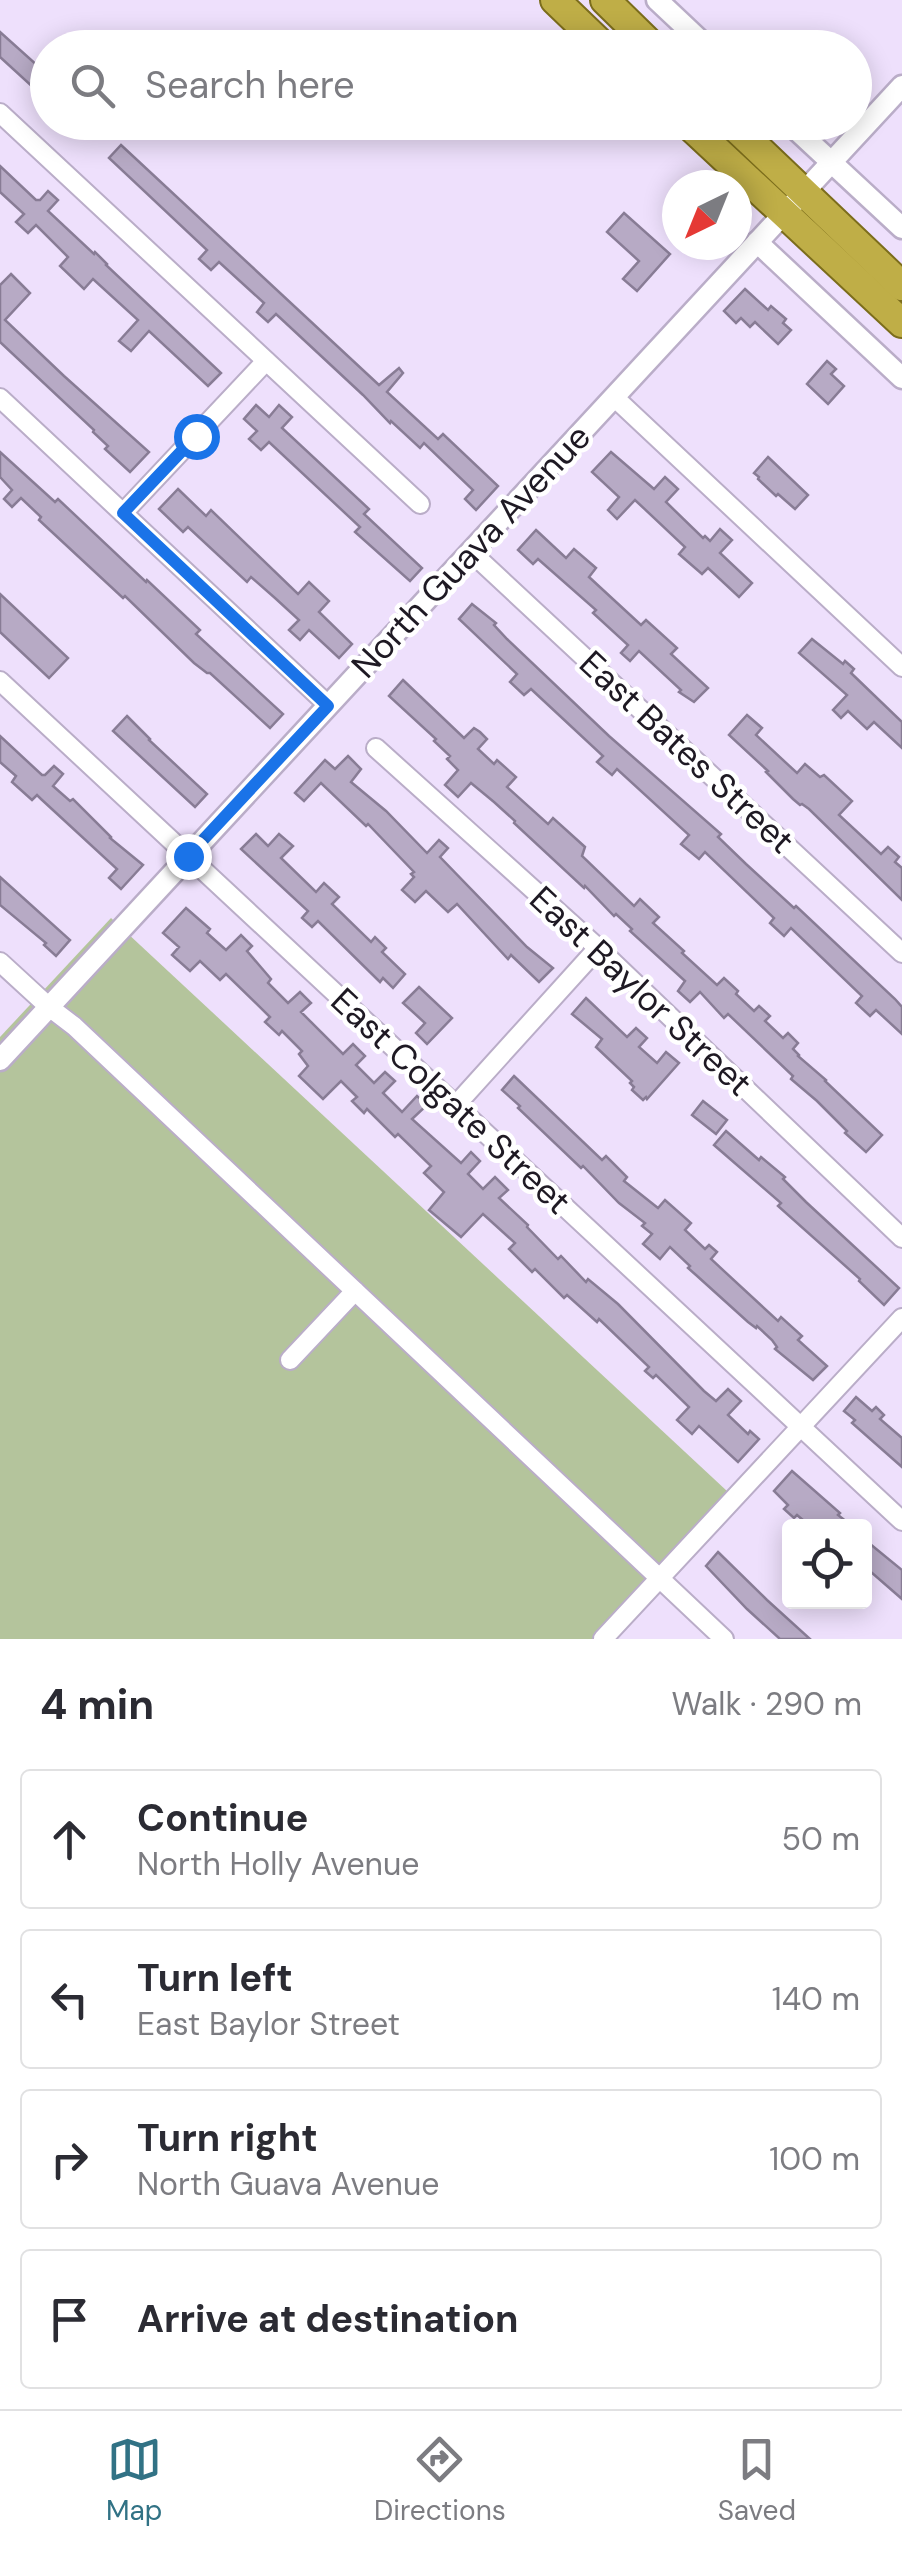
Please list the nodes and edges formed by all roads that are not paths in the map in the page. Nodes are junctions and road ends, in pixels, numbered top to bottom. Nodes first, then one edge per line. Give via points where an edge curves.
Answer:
1 (555, 0) edge
2 (605, 0) edge
3 (657, 0) edge
4 (586, 30) edge
5 (636, 30) edge
6 (689, 30) edge
7 (902, 86) edge
8 (0, 112) edge
9 (872, 118) edge
10 (710, 140) edge
11 (744, 140) edge
12 (807, 140) edge
13 (852, 140) edge
14 (831, 162) junction
15 (793, 203) junction
16 (902, 228) edge
17 (757, 242) junction
18 (902, 286) edge
19 (902, 324) edge
20 (266, 361) junction
21 (902, 378) edge
22 (614, 397) junction
23 (0, 398) edge
24 (420, 504) dead end
25 (123, 513) junction
26 (471, 552) junction
27 (902, 667) edge
28 (0, 681) edge
29 (328, 706) junction
30 (376, 748) dead end
31 (188, 856) junction
32 (598, 948) junction
33 (902, 953) edge
34 (0, 962) edge
35 (49, 1007) junction
36 (0, 1060) edge
37 (455, 1106) junction
38 (902, 1238) edge
39 (354, 1291) junction
40 (902, 1318) edge
41 (290, 1360) dead end
42 (800, 1427) junction
43 (902, 1521) edge
44 (659, 1579) junction
45 (603, 1639) edge
46 (724, 1639) edge

1 - 4 highway
2 - 5 highway
3 - 6 street
7 - 9 street, North Guava Avenue
8 - 20 street
10 - 15 highway
11 - 15 highway
12 - 14 street
13 - 14 street, North Guava Avenue
14 - 15 street, North Guava Avenue
14 - 16 street
15 - 17 street, North Guava Avenue
15 - 18 highway
15 - 19 highway
17 - 21 street
17 - 22 street, North Guava Avenue
20 - 24 street
20 - 25 street
22 - 26 street, North Guava Avenue
22 - 27 street
23 - 25 street
25 - 29 street
26 - 29 street, North Guava Avenue
26 - 33 street, East Bates Street
28 - 31 street, East Colgate Street
29 - 31 street, North Guava Avenue
30 - 32 street, East Baylor Street
31 - 35 street, North Guava Avenue
31 - 37 street, East Colgate Street
32 - 37 street
32 - 38 street, East Baylor Street
34 - 35 street
35 - 36 street, North Guava Avenue
35 - 39 street
37 - 42 street, East Colgate Street
39 - 41 street
39 - 44 street
40 - 42 street
42 - 43 street, East Colgate Street
42 - 44 street
44 - 45 street
44 - 46 street

